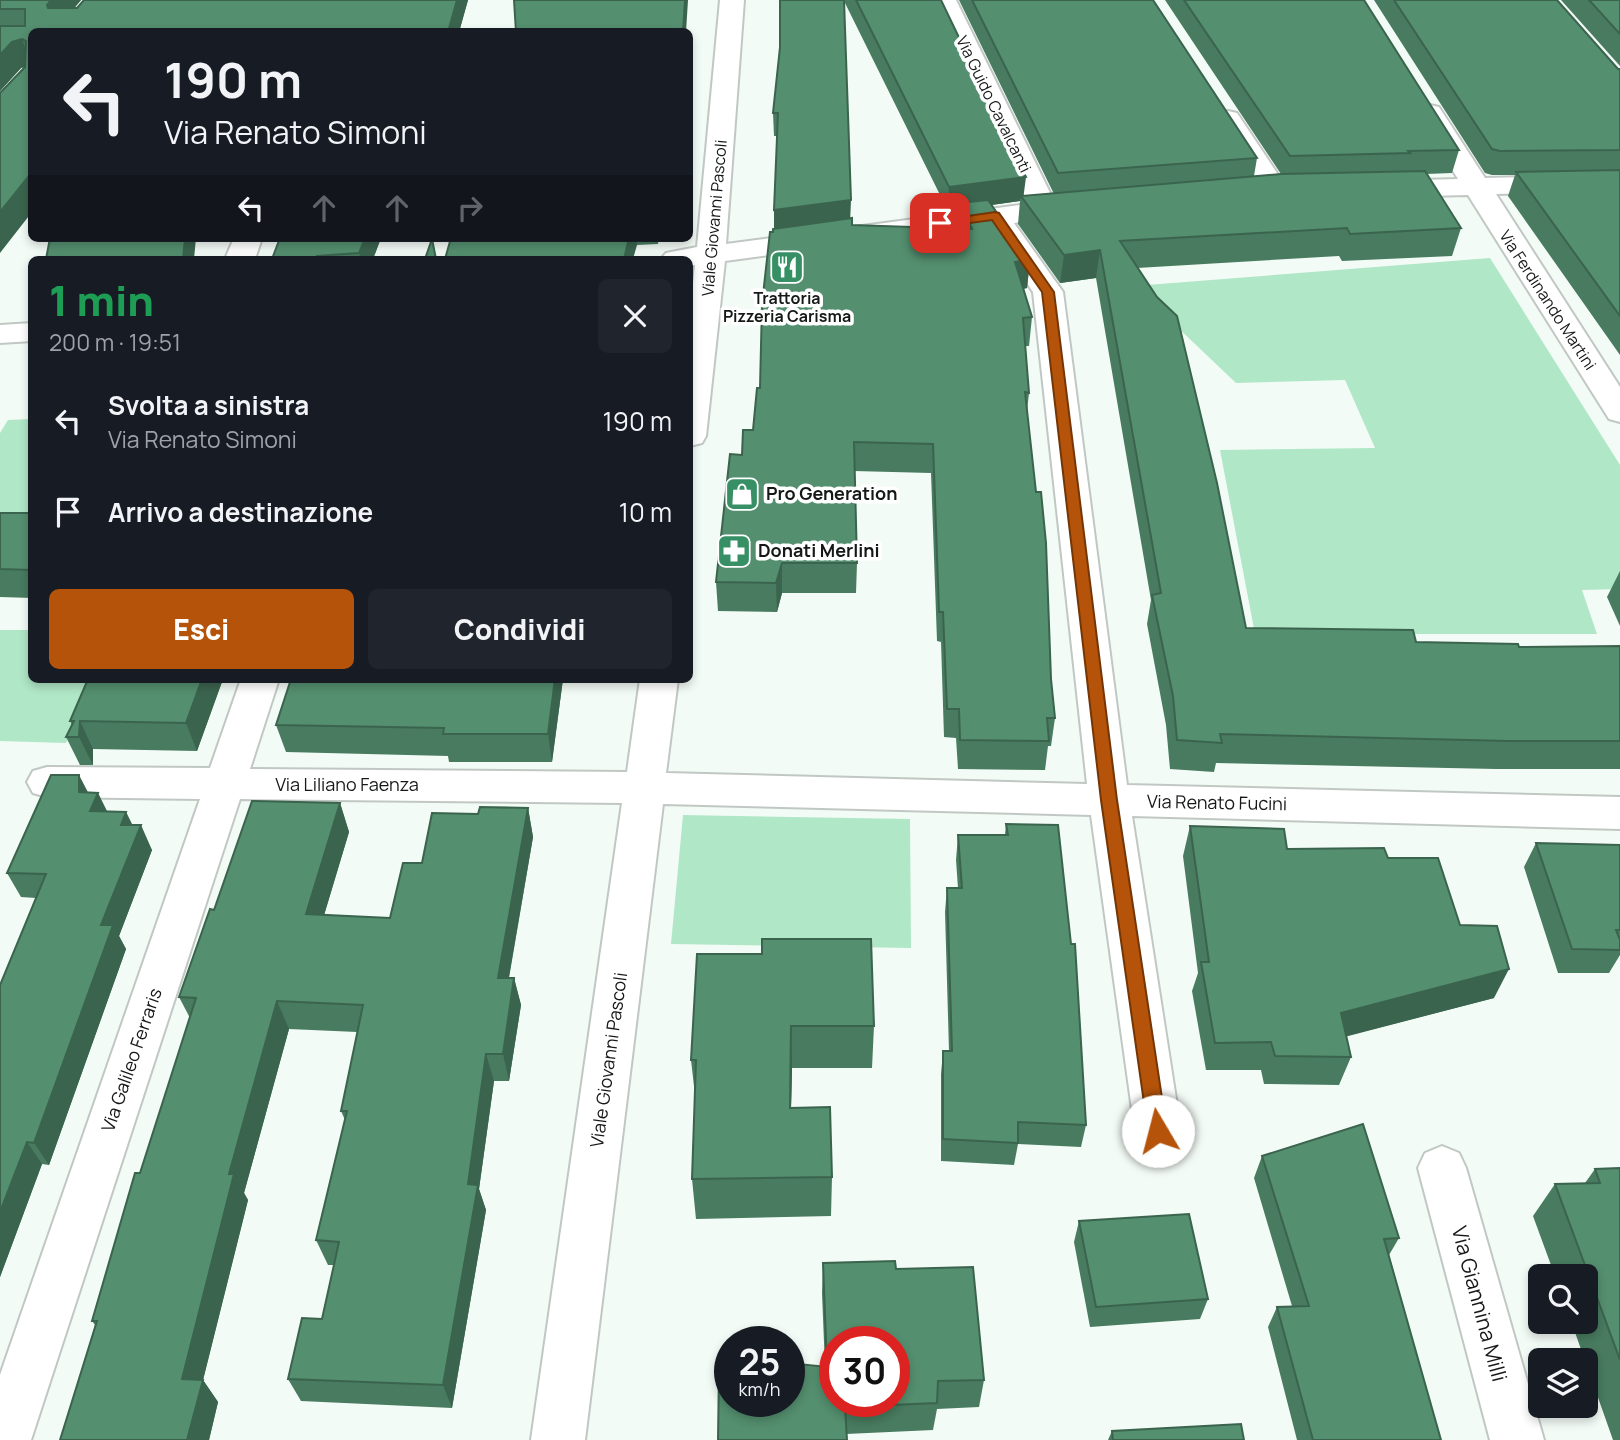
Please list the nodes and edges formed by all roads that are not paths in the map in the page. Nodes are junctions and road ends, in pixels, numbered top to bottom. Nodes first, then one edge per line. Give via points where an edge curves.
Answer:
1 (732, 0) edge
2 (944, 0) edge
3 (1418, 94) edge
4 (1217, 103) edge
5 (1620, 183) edge
6 (1477, 188) junction
7 (1355, 190) edge
8 (1274, 191) edge
9 (1094, 205) edge
10 (1044, 209) junction
11 (995, 216) junction
12 (712, 255) junction
13 (693, 257) edge
14 (28, 331) edge
15 (0, 334) edge
16 (693, 411) edge
17 (1620, 412) edge
18 (259, 683) edge
19 (659, 683) edge
20 (47, 782) edge
21 (225, 785) junction
22 (646, 789) junction
23 (1109, 800) junction
24 (1620, 813) edge
25 (1158, 1131) dead end
26 (1442, 1168) dead end
27 (4, 1440) edge
28 (558, 1440) edge
29 (1517, 1440) edge

1 - 12 street, Viale Giovanni Pascoli
2 - 10 street, Via Guido Cavalcanti
3 - 6 street, Via Ferdinando Martini
4 - 8 street
5 - 6 street
6 - 7 street
6 - 17 street, Via Ferdinando Martini
9 - 10 street
10 - 11 street
11 - 12 street
11 - 23 street via 1048,292
12 - 13 street
12 - 16 street, Viale Giovanni Pascoli
14 - 15 street
18 - 21 street, Via Galileo Ferraris
19 - 22 street, Viale Giovanni Pascoli
20 - 21 street, Via Liliano Faenza
21 - 22 street, Via Liliano Faenza
21 - 27 street, Via Galileo Ferraris
22 - 23 street, Via Renato Fucini
22 - 28 street, Viale Giovanni Pascoli
23 - 24 street, Via Renato Fucini
23 - 25 street
26 - 29 street, Via Giannina Milli

